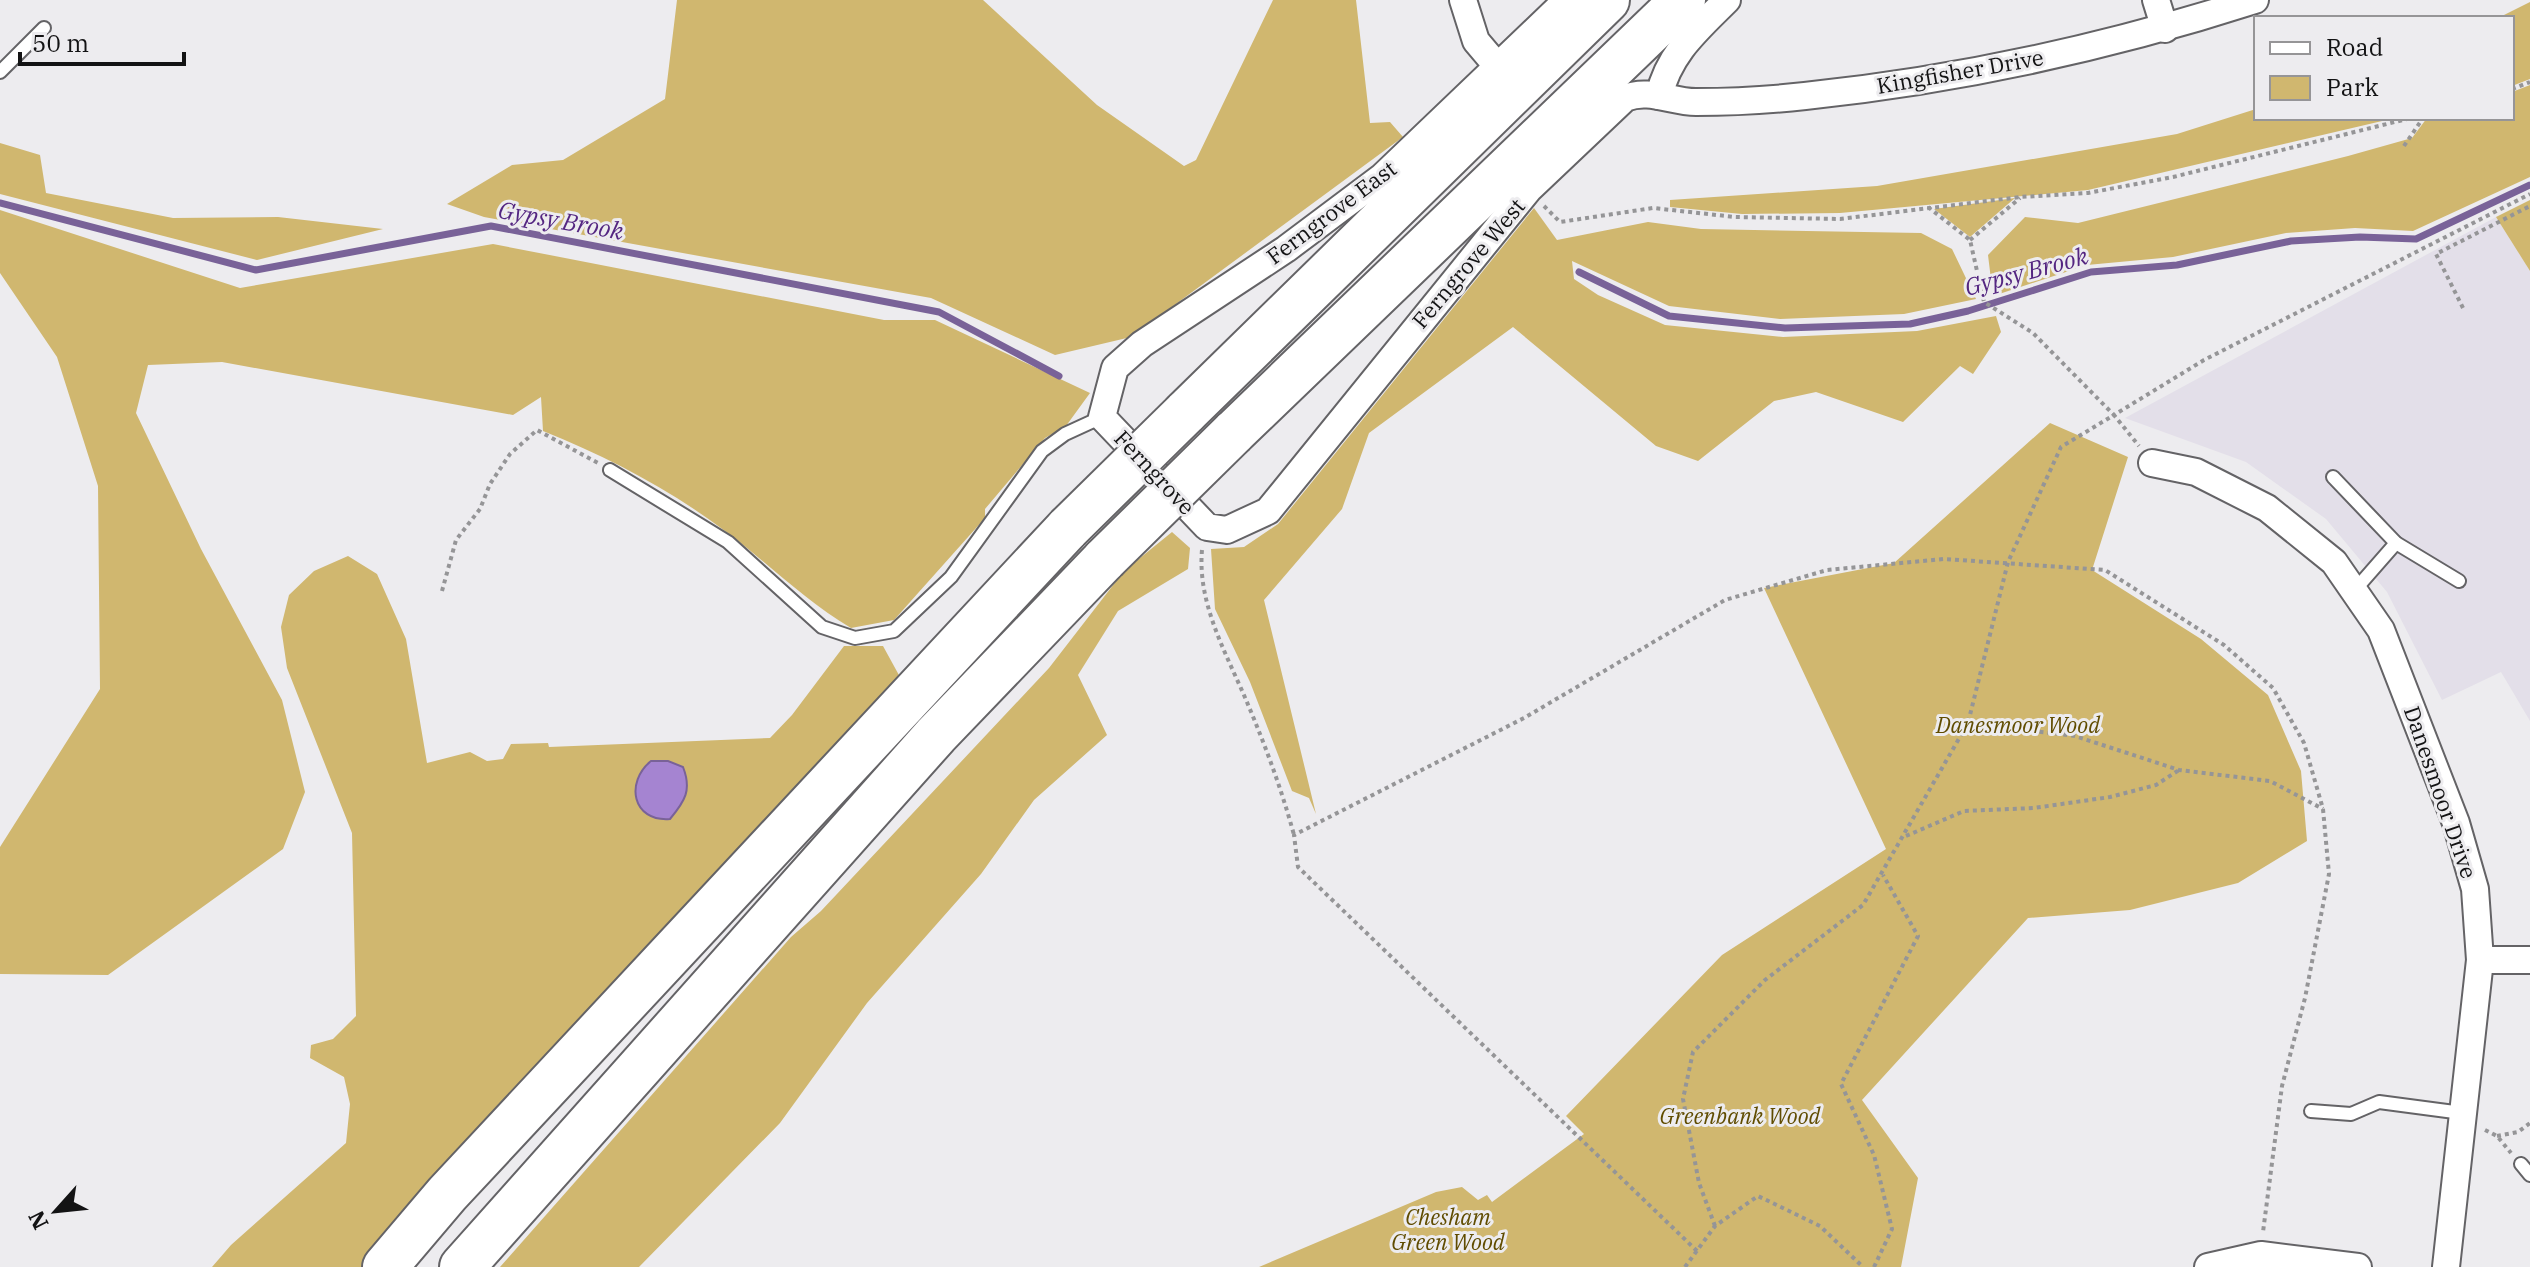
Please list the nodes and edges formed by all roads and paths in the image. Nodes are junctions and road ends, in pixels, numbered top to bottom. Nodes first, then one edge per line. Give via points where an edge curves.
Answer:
1 (1463, 0) edge
2 (1567, 0) edge
3 (1607, 0) edge
4 (1683, 0) edge
5 (1727, 0) edge
6 (2156, 0) edge
7 (2255, 0) edge
8 (44, 28) dead end
9 (2165, 29) junction
10 (1498, 67) junction
11 (0, 72) edge
12 (1659, 96) junction
13 (2403, 120) edge
14 (2422, 120) edge
15 (2404, 146) dead end
16 (1529, 189) junction
17 (2530, 194) edge
18 (2020, 197) junction
19 (2530, 206) edge
20 (1928, 207) junction
21 (1970, 240) junction
22 (2463, 308) dead end
23 (2114, 415) junction
24 (1102, 417) junction
25 (2152, 463) joint
26 (610, 470) joint
27 (2333, 477) dead end
28 (1207, 527) junction
29 (2396, 543) junction
30 (2008, 562) junction
31 (2459, 581) dead end
32 (442, 591) dead end
33 (2354, 591) junction
34 (1968, 723) junction
35 (2179, 770) junction
36 (2323, 809) junction
37 (1294, 835) junction
38 (1906, 836) junction
39 (1883, 874) junction
40 (2480, 960) junction
41 (2530, 960) edge
42 (2311, 1111) dead end
43 (2462, 1115) junction
44 (2530, 1123) edge
45 (2497, 1136) junction
46 (2521, 1164) joint
47 (2530, 1175) edge
48 (1715, 1226) junction
49 (1697, 1251) junction
50 (2261, 1255) junction
51 (2446, 1258) edge
52 (385, 1267) edge
53 (462, 1267) edge
54 (1685, 1267) edge
55 (1863, 1267) edge
56 (1874, 1267) edge
57 (2208, 1267) edge
58 (2358, 1267) edge

1 - 10 street via 1476,41
2 - 10 street, Ferngrove East
3 - 52 highway, bridge via 1068,528
4 - 53 highway, bridge via 1105,559 926,747
5 - 12 street via 1680,47
6 - 9 street
7 - 9 street, Kingfisher Drive
8 - 11 lane
9 - 12 street, Kingfisher Drive via 1886,86 1728,101
10 - 24 street, Ferngrove East via 1382,177 1286,249 1142,344 1115,368
12 - 16 street, Ferngrove West via 1625,98
13 - 18 path via 2173,177 2088,193
14 - 15 path
16 - 20 path via 1560,222 1653,208 1735,217 1840,219
16 - 28 street, Ferngrove West via 1268,511 1227,530
17 - 23 path via 2204,360
18 - 20 path
18 - 21 path
19 - 22 path via 2436,254
20 - 21 path
21 - 23 path via 1984,302 2033,333
23 - 25 path
23 - 30 path via 2061,447
24 - 26 lane via 1042,451 951,577 894,631 855,638 822,627 728,542
24 - 28 street, Ferngrove
25 - 33 street, Danesmoor Drive via 2196,472 2267,508 2334,562
26 - 32 path via 537,430 510,454 456,540
27 - 29 lane
28 - 37 path via 1202,583 1211,618 1279,781
29 - 31 lane
29 - 33 lane
30 - 34 path
30 - 36 path via 2105,570 2224,645 2273,688 2304,743
30 - 37 path via 1944,559 1827,570 1725,600 1524,718
33 - 40 street, Danesmoor Drive via 2381,630 2456,823 2475,889
34 - 35 path via 2075,736
34 - 38 path
35 - 36 path via 2270,781
35 - 38 path via 2156,785 2110,797 1964,811
36 - 50 path via 2329,874 2282,1086
37 - 49 path via 1298,867
38 - 39 path
39 - 48 path via 1863,905 1765,980 1693,1052 1683,1099 1699,1183
39 - 56 path via 1918,936 1841,1084 1874,1155 1892,1229
40 - 41 street
40 - 43 street, Danesmoor Drive
42 - 43 lane via 2351,1114 2379,1102
43 - 45 path
43 - 51 street, Danesmoor Drive
44 - 45 path
45 - 46 path
46 - 47 lane
48 - 49 path
48 - 55 path via 1758,1196 1820,1226
49 - 54 path
50 - 57 street
50 - 58 street

